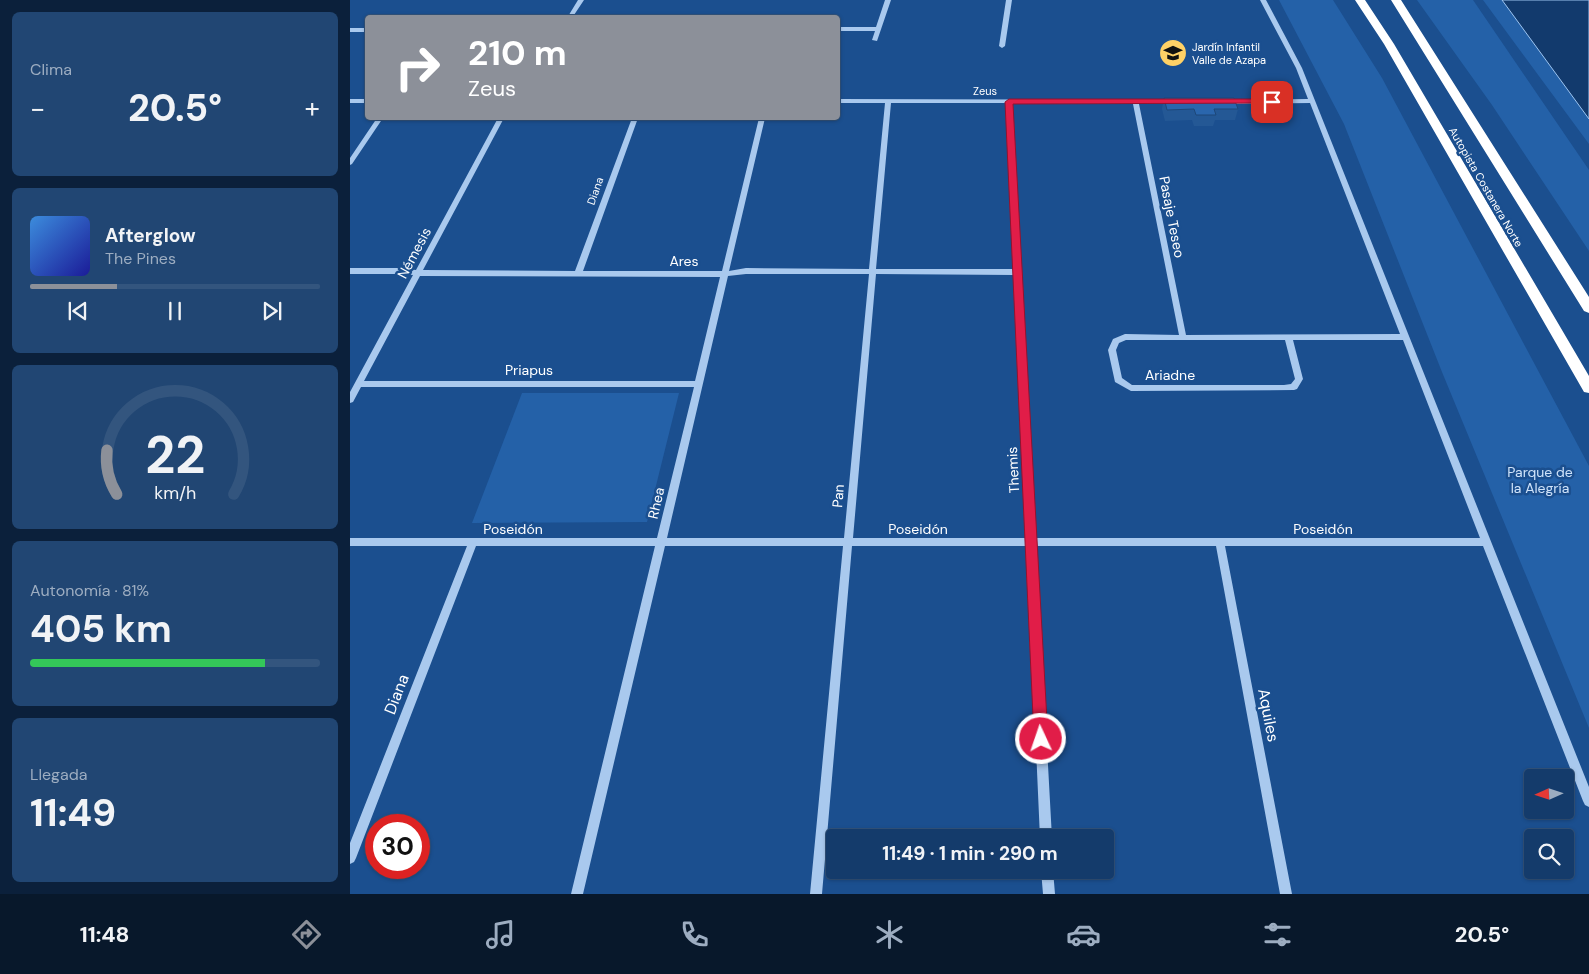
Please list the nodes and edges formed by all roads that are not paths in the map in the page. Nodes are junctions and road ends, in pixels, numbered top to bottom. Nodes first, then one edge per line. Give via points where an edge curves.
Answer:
1 (581, 0) edge
2 (888, 0) edge
3 (1009, 0) edge
4 (1263, 0) edge
5 (1360, 0) edge
6 (1396, 0) edge
7 (571, 15) edge
8 (840, 29) edge
9 (878, 29) junction
10 (350, 30) edge
11 (365, 30) edge
12 (875, 40) dead end
13 (1002, 46) dead end
14 (350, 101) edge
15 (365, 101) edge
16 (840, 101) edge
17 (888, 101) junction
18 (1009, 102) junction
19 (1136, 102) junction
20 (1184, 102) edge
21 (1213, 102) edge
22 (1312, 102) junction
23 (379, 120) edge
24 (500, 120) edge
25 (634, 120) edge
26 (762, 120) edge
27 (350, 163) edge
28 (350, 271) edge
29 (872, 271) junction
30 (1018, 272) junction
31 (418, 273) junction
32 (578, 274) junction
33 (725, 274) junction
34 (1589, 308) edge
35 (1183, 337) junction
36 (1288, 337) junction
37 (1405, 337) junction
38 (359, 384) junction
39 (699, 384) junction
40 (1589, 388) edge
41 (350, 400) edge
42 (350, 542) edge
43 (473, 542) junction
44 (661, 542) junction
45 (848, 542) junction
46 (1031, 542) junction
47 (1486, 542) junction
48 (1220, 543) junction
49 (1589, 801) edge
50 (1046, 829) edge
51 (350, 858) edge
52 (1048, 879) edge
53 (577, 894) edge
54 (816, 894) edge
55 (1049, 894) edge
56 (1286, 894) edge

1 - 7 street
2 - 9 street
3 - 13 street
4 - 22 street via 1285,39
5 - 40 highway, Autopista Costanera Norte
6 - 34 highway, Autopista Costanera Norte
8 - 9 street
9 - 12 street
10 - 11 street
14 - 15 street
16 - 17 street, Zeus
17 - 18 street, Zeus
17 - 29 street, Pan
18 - 19 street, Zeus
18 - 30 street, Themis
19 - 20 street, Zeus
19 - 35 street, Pasaje Teseo
21 - 22 street
22 - 37 street
23 - 27 street
24 - 31 street, Némesis
25 - 32 street, Diana
26 - 33 street, Rhea
28 - 31 street, Ares
29 - 30 street, Ares
29 - 33 street, Ares via 746,271
29 - 45 street, Pan
30 - 46 street, Themis
31 - 32 street, Ares
31 - 38 street, Némesis
32 - 33 street, Ares
33 - 39 street, Rhea
35 - 36 street, Ariadne
35 - 36 street, Ariadne via 1126,337 1116,341 1112,350 1118,380 1131,388 1289,388 1299,379
36 - 37 street, Ariadne
37 - 47 street
38 - 39 street, Priapus
38 - 41 street, Némesis
39 - 44 street, Rhea
42 - 43 street, Poseidón
43 - 44 street, Poseidón
43 - 51 street, Diana
44 - 45 street, Poseidón
44 - 53 street, Rhea
45 - 46 street, Poseidón
45 - 54 street, Pan
46 - 48 street, Poseidón
46 - 50 street, Themis
47 - 48 street, Poseidón
47 - 49 street
48 - 56 street, Aquiles
52 - 55 street

